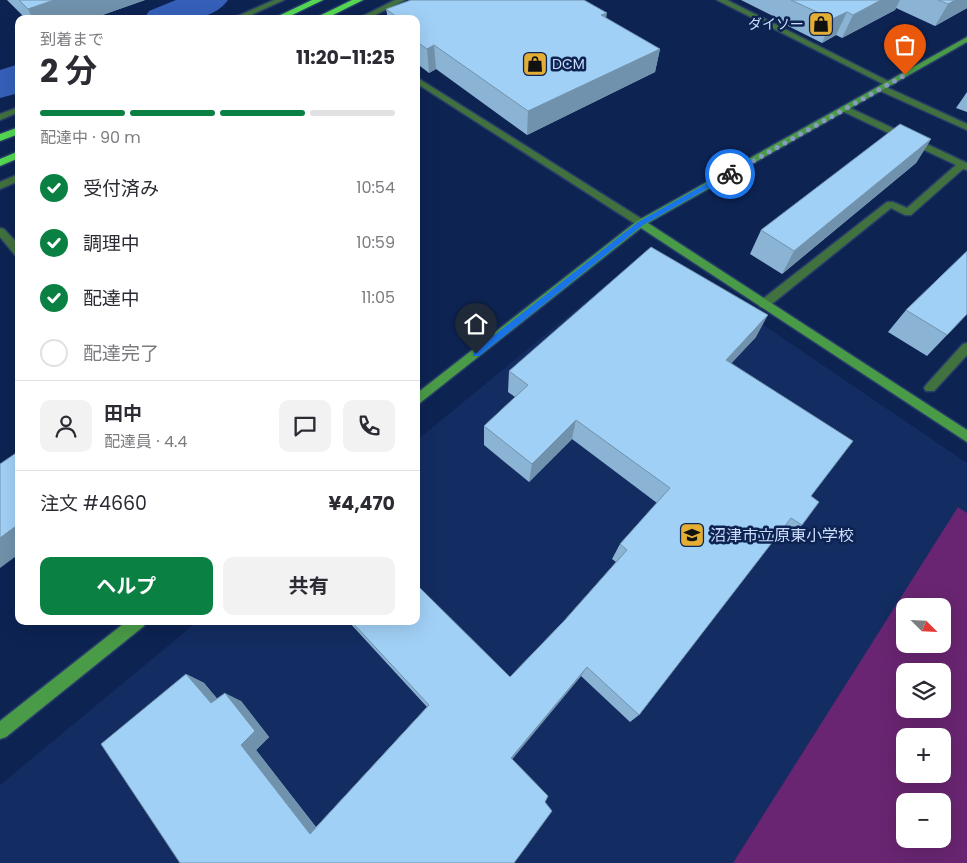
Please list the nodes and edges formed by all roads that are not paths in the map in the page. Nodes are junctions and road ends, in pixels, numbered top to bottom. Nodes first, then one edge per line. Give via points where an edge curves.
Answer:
1 (280, 0) edge
2 (319, 0) edge
3 (358, 0) edge
4 (401, 0) edge
5 (722, 0) edge
6 (244, 15) edge
7 (285, 15) edge
8 (326, 15) edge
9 (369, 15) edge
10 (967, 39) edge
11 (420, 82) edge
12 (886, 86) junction
13 (845, 109) junction
14 (15, 111) edge
15 (0, 117) edge
16 (967, 127) edge
17 (15, 132) edge
18 (0, 138) edge
19 (15, 156) edge
20 (0, 163) edge
21 (965, 166) edge
22 (15, 179) edge
23 (0, 186) edge
24 (641, 224) junction
25 (0, 231) edge
26 (15, 248) edge
27 (764, 304) junction
28 (967, 347) edge
29 (930, 388) dead end
30 (420, 398) edge
31 (967, 437) edge
32 (134, 625) edge
33 (0, 731) edge

1 - 6 street
2 - 7 highway
3 - 8 highway
4 - 9 street
5 - 12 street
10 - 12 street
11 - 24 street
12 - 13 street
12 - 16 street
13 - 21 street
13 - 24 street
14 - 15 street
17 - 18 highway
19 - 20 highway
21 - 27 street via 908,213 890,204
22 - 23 street
24 - 27 street
24 - 30 street
25 - 26 street
27 - 31 street
28 - 29 street
32 - 33 street

